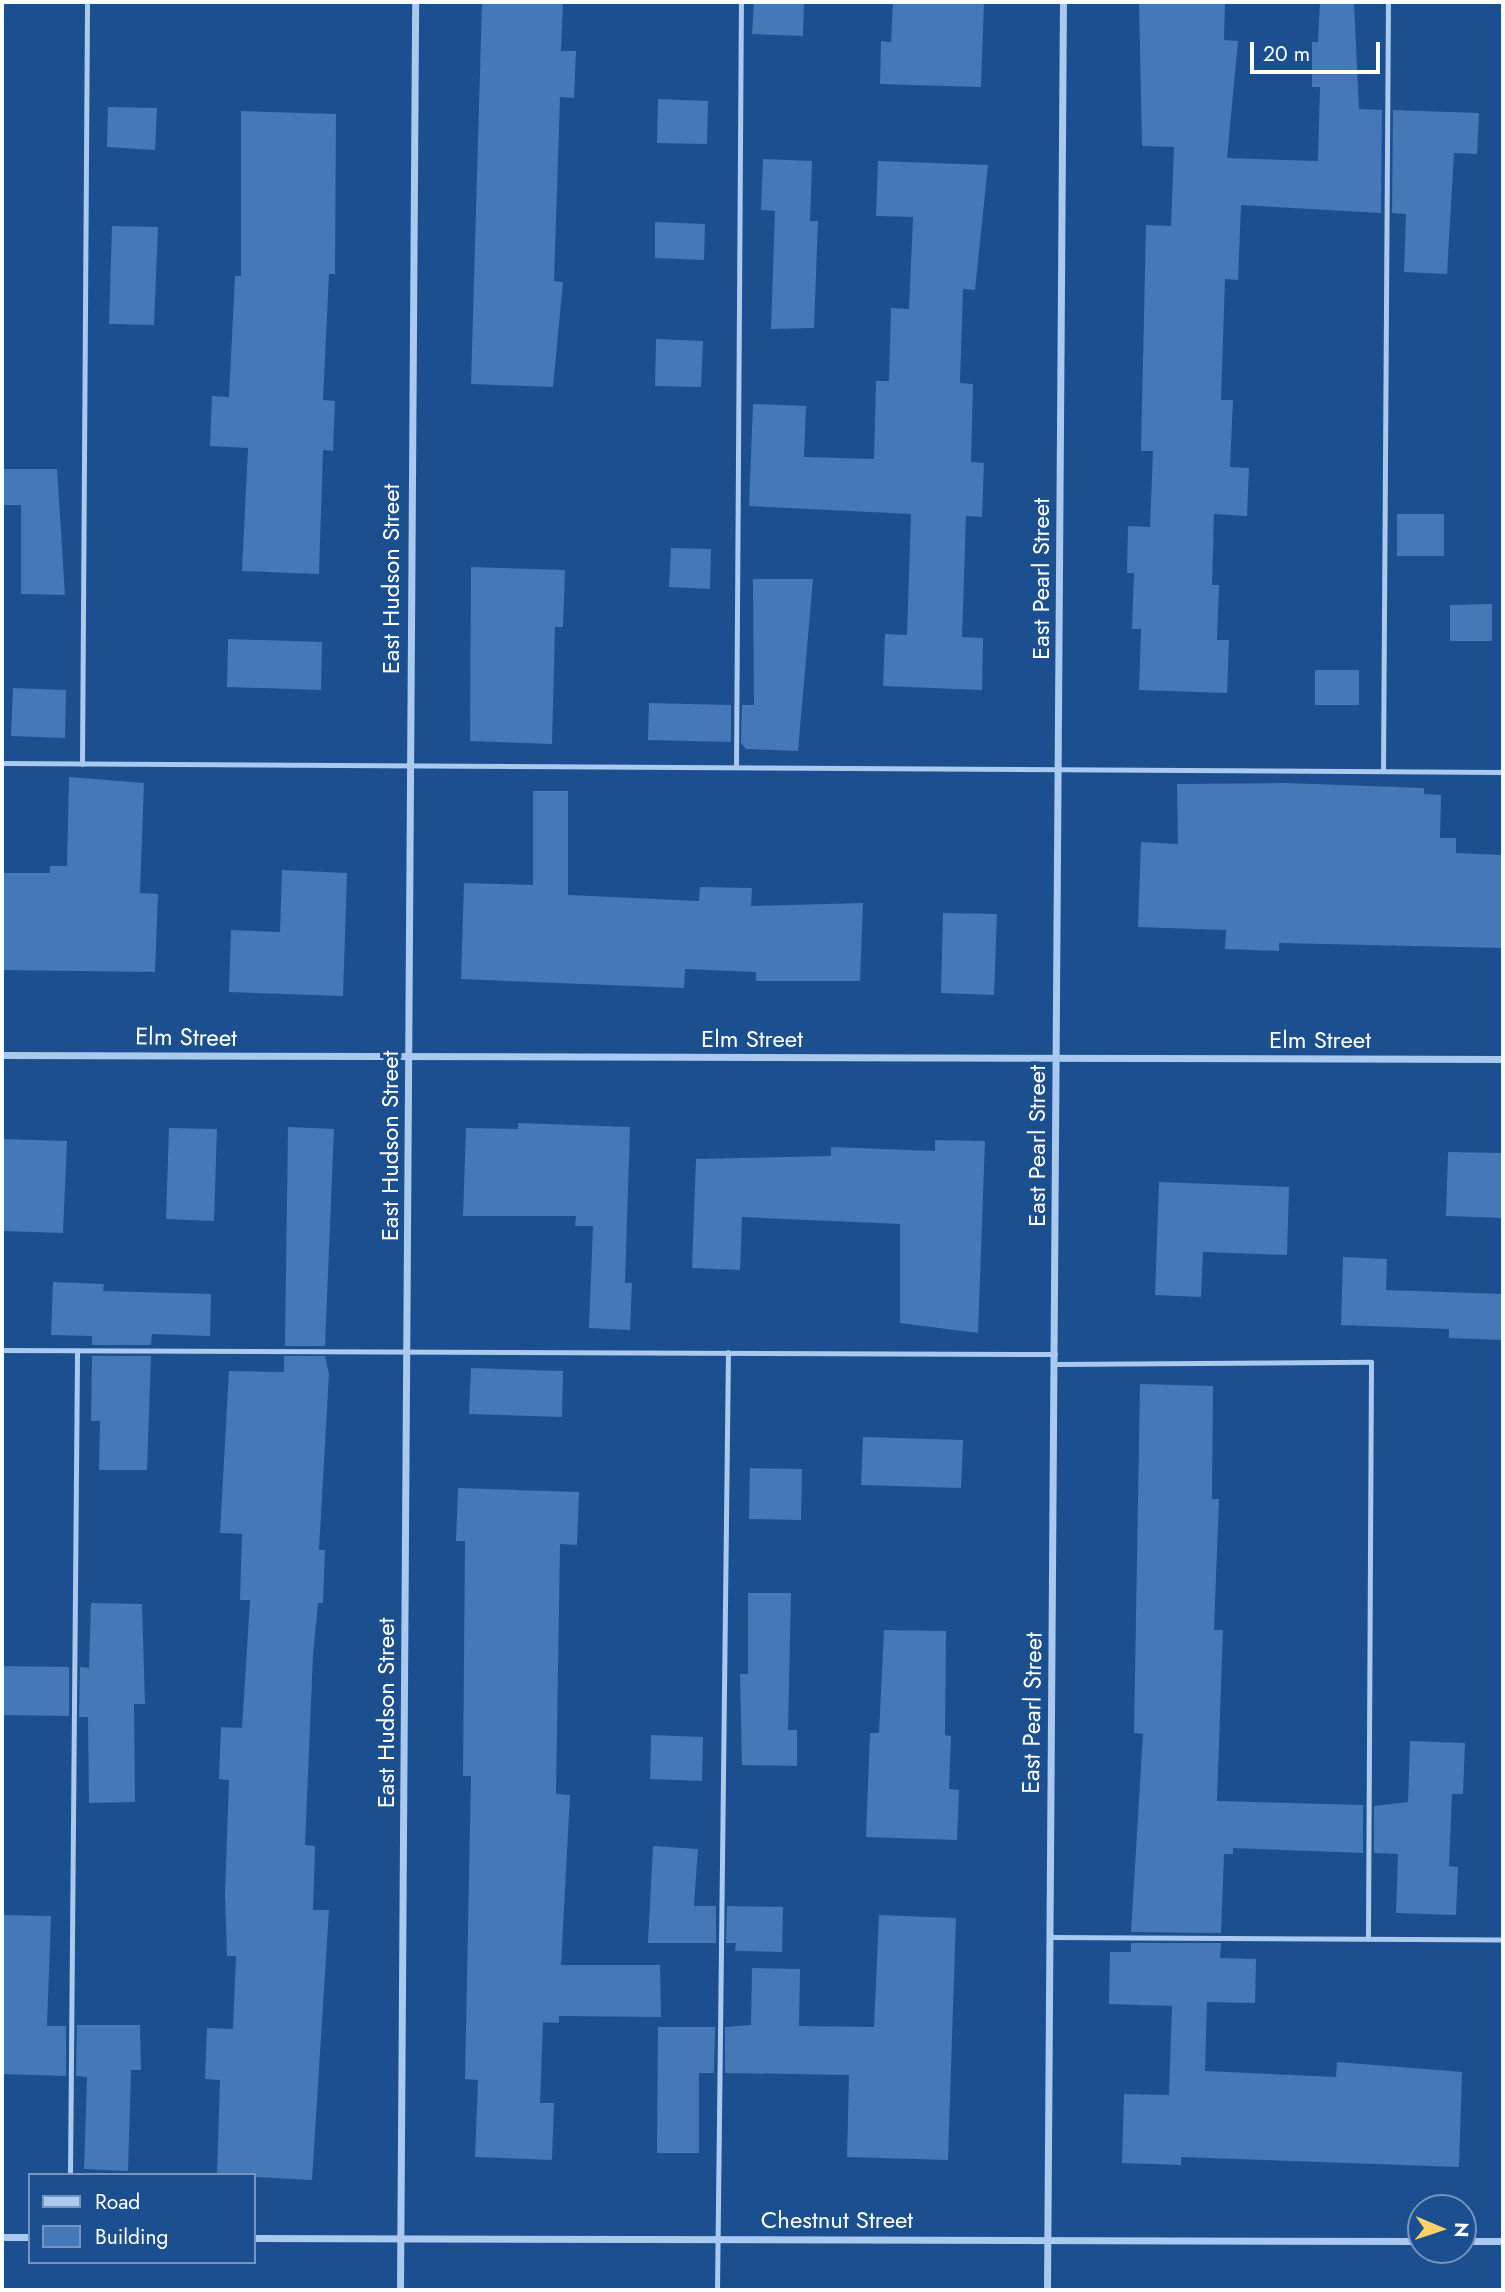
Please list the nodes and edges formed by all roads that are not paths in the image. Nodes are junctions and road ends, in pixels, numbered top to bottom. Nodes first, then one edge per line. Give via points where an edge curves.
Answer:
1 (87, 2) edge
2 (415, 2) edge
3 (741, 2) edge
4 (1063, 2) edge
5 (1388, 2) edge
6 (2, 763) edge
7 (82, 764) junction
8 (409, 766) junction
9 (736, 767) junction
10 (1059, 768) junction
11 (1383, 771) junction
12 (1503, 772) edge
13 (2, 1055) edge
14 (410, 1058) junction
15 (1056, 1059) junction
16 (1503, 1059) edge
17 (2, 1350) edge
18 (77, 1351) junction
19 (407, 1351) junction
20 (728, 1352) junction
21 (1055, 1354) junction
22 (1055, 1364) junction
23 (1049, 1937) junction
24 (1368, 1939) junction
25 (1503, 1940) edge
26 (70, 2173) edge
27 (2, 2237) edge
28 (28, 2237) edge
29 (256, 2238) edge
30 (401, 2238) junction
31 (718, 2239) junction
32 (1047, 2239) junction
33 (1407, 2241) edge
34 (1477, 2241) edge
35 (1503, 2241) edge
36 (400, 2290) edge
37 (717, 2290) edge
38 (1046, 2290) edge

1 - 7 lane
2 - 8 street, East Hudson Street
3 - 9 lane
4 - 10 street, East Pearl Street
5 - 11 lane
6 - 7 lane
7 - 8 lane
8 - 9 lane
8 - 14 street, East Hudson Street
9 - 10 lane
10 - 11 lane
10 - 15 street, East Pearl Street
11 - 12 lane
13 - 14 street, Elm Street
14 - 15 street, Elm Street
14 - 19 street, East Hudson Street
15 - 16 street, Elm Street
15 - 21 street, East Pearl Street
17 - 18 lane
18 - 19 lane
18 - 26 lane
19 - 20 lane
19 - 30 street, East Hudson Street
20 - 21 lane
20 - 31 lane
21 - 22 street, East Pearl Street
22 - 23 street, East Pearl Street
22 - 24 lane via 1371,1362
23 - 24 lane
23 - 32 street, East Pearl Street
24 - 25 lane
27 - 28 street
29 - 30 street, Chestnut Street
30 - 31 street, Chestnut Street
30 - 36 street, East Hudson Street
31 - 32 street, Chestnut Street
31 - 37 lane
32 - 33 street, Chestnut Street
32 - 38 street, East Pearl Street
34 - 35 street

